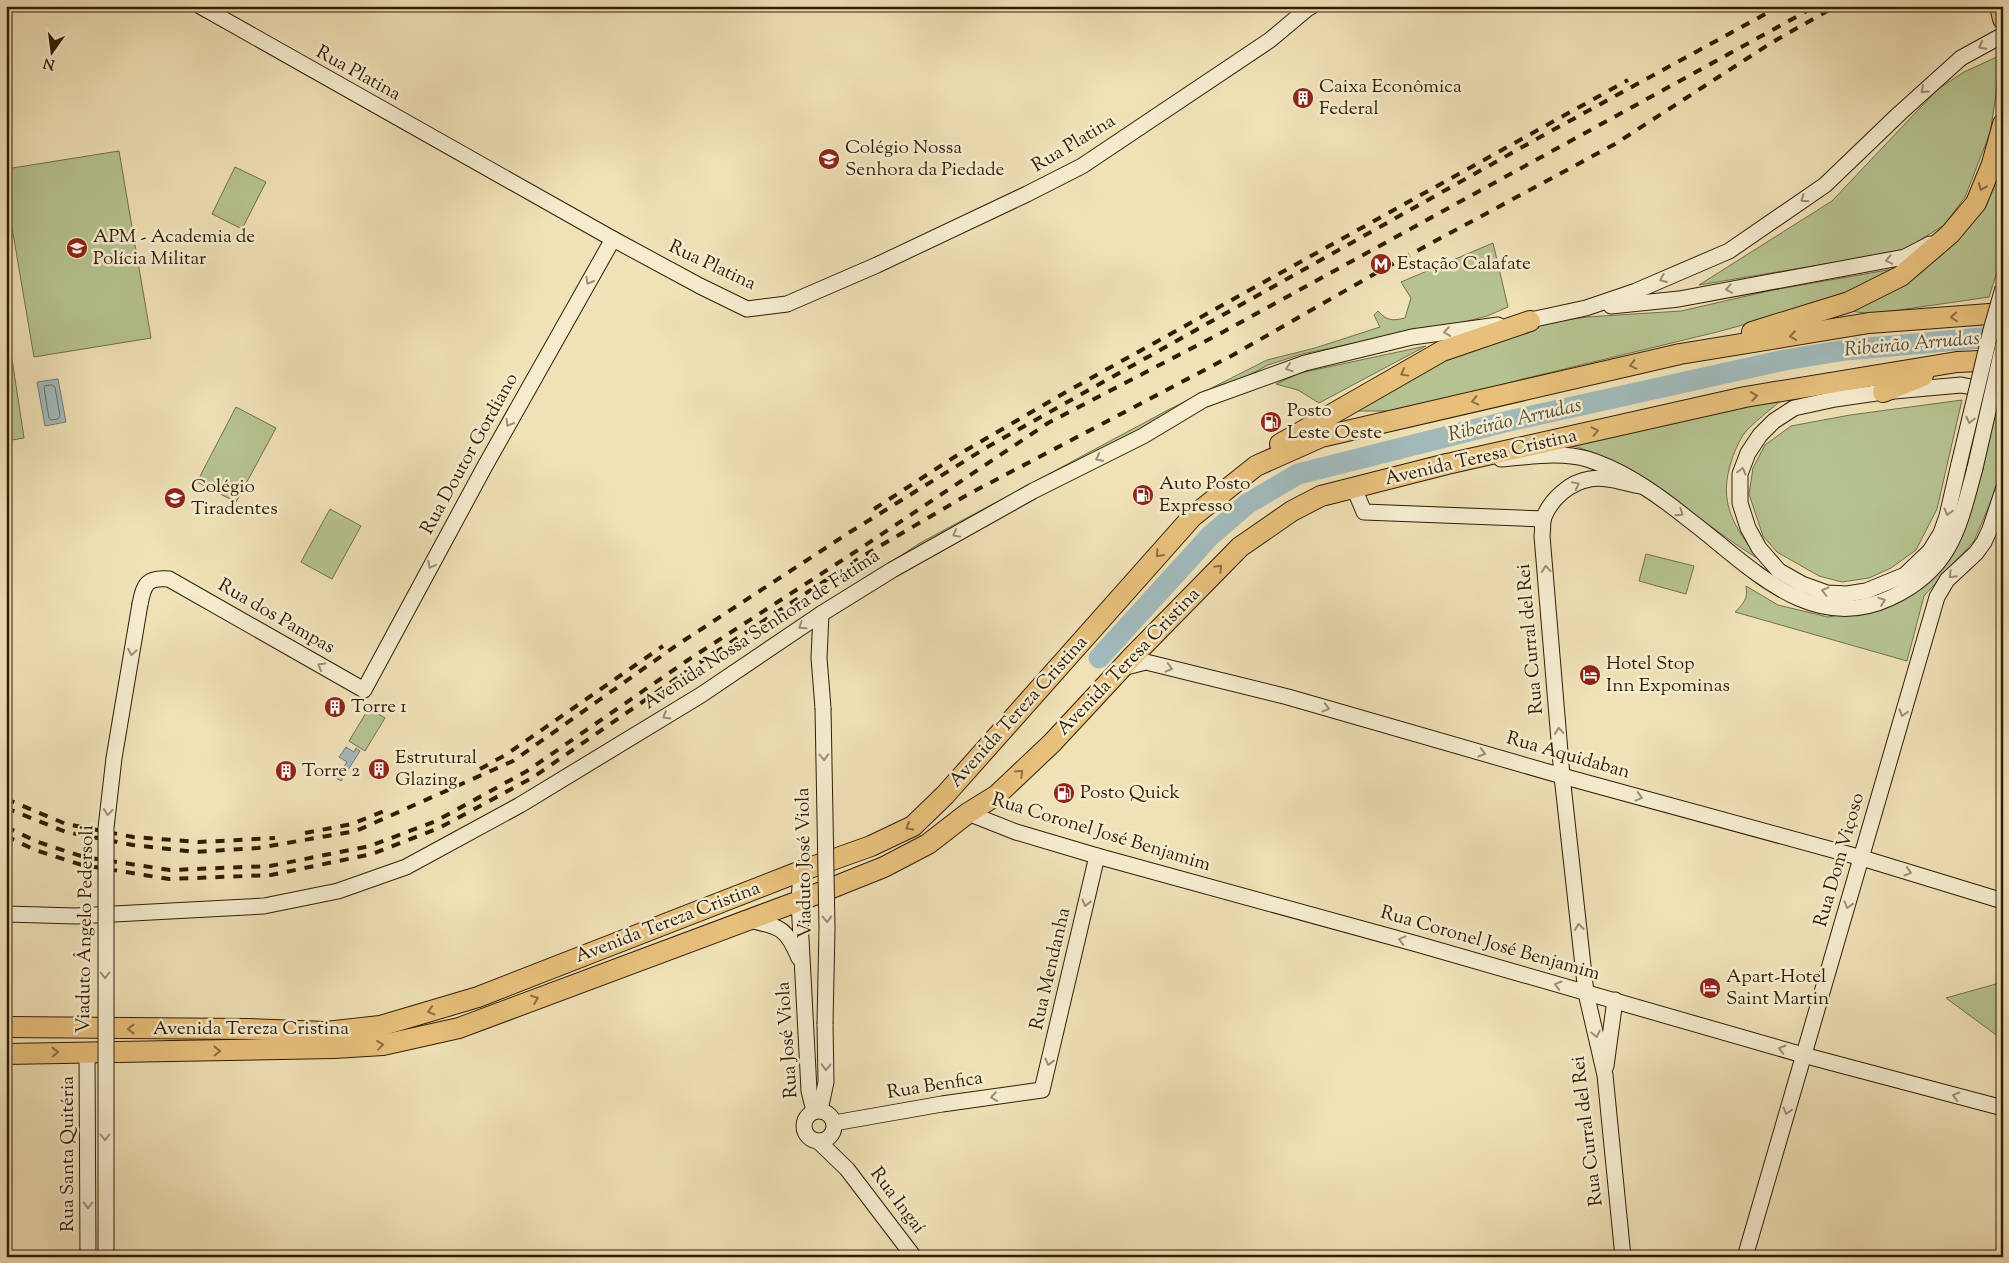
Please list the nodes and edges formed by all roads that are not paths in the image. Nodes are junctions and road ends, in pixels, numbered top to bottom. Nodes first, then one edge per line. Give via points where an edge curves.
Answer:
1 (200, 6) edge
2 (1312, 6) edge
3 (2000, 6) edge
4 (2003, 20) edge
5 (2003, 35) edge
6 (2003, 124) edge
7 (1950, 234) junction
8 (613, 239) junction
9 (2003, 288) edge
10 (1586, 308) junction
11 (2003, 313) edge
12 (1530, 321) junction
13 (2003, 346) edge
14 (1680, 354) junction
15 (2003, 360) edge
16 (1957, 362) junction
17 (1883, 392) junction
18 (2003, 393) edge
19 (1408, 416) junction
20 (1321, 419) junction
21 (1447, 464) junction
22 (1256, 466) junction
23 (1640, 486) junction
24 (1354, 488) junction
25 (2003, 490) edge
26 (1544, 519) junction
27 (140, 604) joint
28 (820, 614) junction
29 (1122, 668) junction
30 (364, 690) joint
31 (1052, 742) joint
32 (1562, 776) junction
33 (968, 813) junction
34 (1097, 856) junction
35 (1862, 858) junction
36 (801, 871) junction
37 (799, 901) junction
38 (2003, 902) edge
39 (6, 914) edge
40 (749, 920) junction
41 (803, 966) junction
42 (1586, 993) junction
43 (1615, 1000) junction
44 (6, 1027) edge
45 (87, 1051) junction
46 (6, 1054) edge
47 (1803, 1055) junction
48 (1605, 1075) junction
49 (1042, 1090) joint
50 (2003, 1108) edge
51 (817, 1111) junction
52 (833, 1128) junction
53 (818, 1141) junction
54 (847, 1169) junction
55 (88, 1257) edge
56 (106, 1257) edge
57 (914, 1257) edge
58 (1623, 1257) edge
59 (1745, 1257) edge

1 - 8 street, Rua Platina
2 - 8 street, Rua Platina via 1270,40 1082,166 877,265 787,304 747,309
3 - 4 highway
5 -> 10 street via 1960,58 1825,185 1729,251 1636,291
6 -> 7 highway via 1992,164 1976,203
7 -> 10 street via 1905,257 1679,299
7 - 14 highway via 1901,276 1849,302
8 -> 30 street, Rua Doutor Gordiano
9 -> 17 street, bridge via 1941,533 1930,551 1905,575 1866,591 1827,593 1779,571 1759,548 1740,503 1740,474 1760,435 1794,408
10 - 12 street, Avenida Nossa Senhora de Fátima
11 -> 14 highway via 1869,323
12 -> 20 highway via 1442,351
12 -> 28 street, Avenida Nossa Senhora de Fátima via 1412,337 1305,363 1203,400 1143,436 1033,491
23 -> 13 street, bridge via 1688,518 1755,573 1785,593 1816,605 1840,608 1886,600 1925,578 1953,543 1975,468
14 -> 19 highway
15 - 16 highway, Avenida Teresa Cristina
16 - 17 highway
21 -> 16 highway, Avenida Teresa Cristina via 1745,397
17 - 18 street via 1961,385
19 - 20 highway
19 - 22 highway via 1321,437
20 - 22 highway via 1284,441
21 - 23 street via 1568,455 1616,472
21 - 24 highway, Avenida Teresa Cristina
22 -> 36 highway, Avenida Tereza Cristina via 1192,517 945,795 913,826 871,846
26 -> 23 street, Rua Curral del Rei via 1551,504 1574,484 1591,479
24 - 26 street via 1364,512
29 -> 24 highway, Avenida Teresa Cristina via 1240,547 1292,511 1321,496
25 -> 35 street, Rua Dom Viçoso via 1984,542 1947,580 1937,597
32 -> 26 street, Rua Curral del Rei via 1542,536
30 -> 27 street, Rua dos Pampas via 169,579 151,580 143,590
27 -> 56 street, Viaduto Ângelo Pedersoli, bridge via 114,758 106,828
28 -> 39 street, Avenida Nossa Senhora de Fátima via 701,694 553,785 406,867 338,891 264,906 76,916
28 -> 51 street, Viaduto José Viola, bridge via 827,928 826,1082
29 - 31 highway, Avenida Teresa Cristina
29 -> 32 street, Rua Aquidaban via 1146,662 1266,692
33 -> 31 highway, Avenida Tereza Cristina via 997,795
32 -> 35 street, Rua Aquidaban
42 -> 32 street, Rua Curral del Rei
33 - 34 street, Rua Coronel José Benjamim via 1016,832
33 - 37 highway, Avenida Tereza Cristina via 928,844 884,867
42 -> 34 street, Rua Coronel José Benjamim
34 -> 49 street, Rua Mendanha
35 -> 38 street, Rua Aquidaban
35 -> 47 street, Rua Dom Viçoso
36 - 37 street, Rua José Viola
36 -> 44 highway, Avenida Tereza Cristina via 478,997 380,1026 326,1032
37 - 40 highway, Avenida Tereza Cristina
37 - 41 street, Rua José Viola
40 - 41 street, Rua José Viola via 777,926 785,932
45 -> 40 highway, Avenida Tereza Cristina via 204,1052 383,1045 459,1028
41 - 51 street, Rua José Viola via 809,1091
42 - 43 street, Rua Coronel José Benjamim
42 -> 48 street, Rua Curral del Rei
47 -> 43 street, Rua Coronel José Benjamim
43 - 48 street
46 -> 45 highway, Avenida Tereza Cristina
45 -> 55 street, Rua Santa Quitéria
50 -> 47 street, Rua Coronel José Benjamim
47 -> 59 street, Rua Dom Viçoso
48 - 58 street, Rua Curral del Rei
49 -> 52 street, Rua Benfica via 942,1104
51 - 52 street via 828,1114
51 - 53 street via 806,1117 804,1127 808,1137
52 - 53 street via 829,1138
52 - 54 street, Rua Ingaí
53 - 54 street, Rua Ingaí
54 - 57 street, Rua Ingaí

